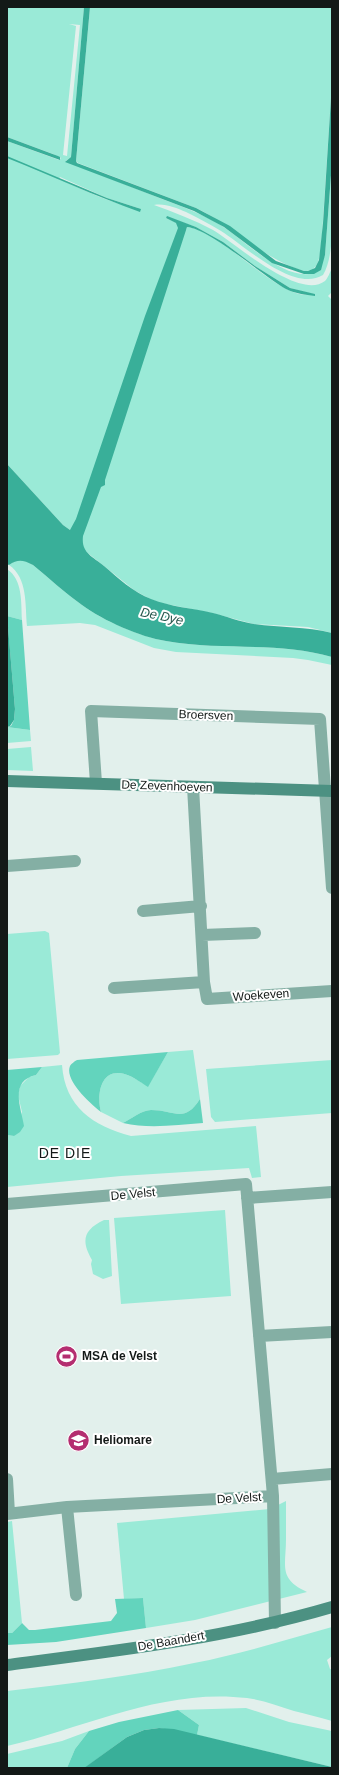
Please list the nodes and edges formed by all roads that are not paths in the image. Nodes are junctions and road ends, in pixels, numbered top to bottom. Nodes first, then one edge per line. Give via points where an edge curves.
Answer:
1 (7, 781) edge
2 (96, 783) junction
3 (193, 787) junction
4 (329, 791) edge
5 (75, 861) dead end
6 (7, 866) edge
7 (332, 888) edge
8 (201, 906) junction
9 (144, 911) dead end
10 (255, 933) dead end
11 (202, 935) junction
12 (204, 982) junction
13 (114, 988) dead end
14 (332, 991) edge
15 (332, 1192) edge
16 (247, 1198) junction
17 (7, 1204) edge
18 (332, 1332) edge
19 (259, 1336) junction
20 (332, 1474) edge
21 (7, 1479) edge
22 (272, 1479) junction
23 (273, 1496) junction
24 (67, 1507) junction
25 (8, 1514) edge
26 (76, 1595) dead end
27 (332, 1607) edge
28 (275, 1623) junction
29 (7, 1665) edge

1 - 2 main road, De Zevenhoeven
2 - 3 main road, De Zevenhoeven
2 - 4 street, Broersven via 91,711 320,719
3 - 4 main road, De Zevenhoeven
3 - 8 street, Woekeven
4 - 7 street
5 - 6 street
8 - 9 street
8 - 11 street, Woekeven
10 - 11 street
11 - 12 street, Woekeven
12 - 13 street
12 - 14 street, Woekeven via 207,999
15 - 16 street
16 - 17 street, De Velst via 246,1184
16 - 19 street, De Velst
18 - 19 street
19 - 22 street, De Velst
20 - 22 street, De Velst
21 - 25 street, De Velst
22 - 23 street, De Velst
23 - 24 street, De Velst
23 - 28 street
24 - 25 street, De Velst
24 - 26 street
27 - 28 main road, De Baandert
28 - 29 main road, De Baandert via 146,1646

